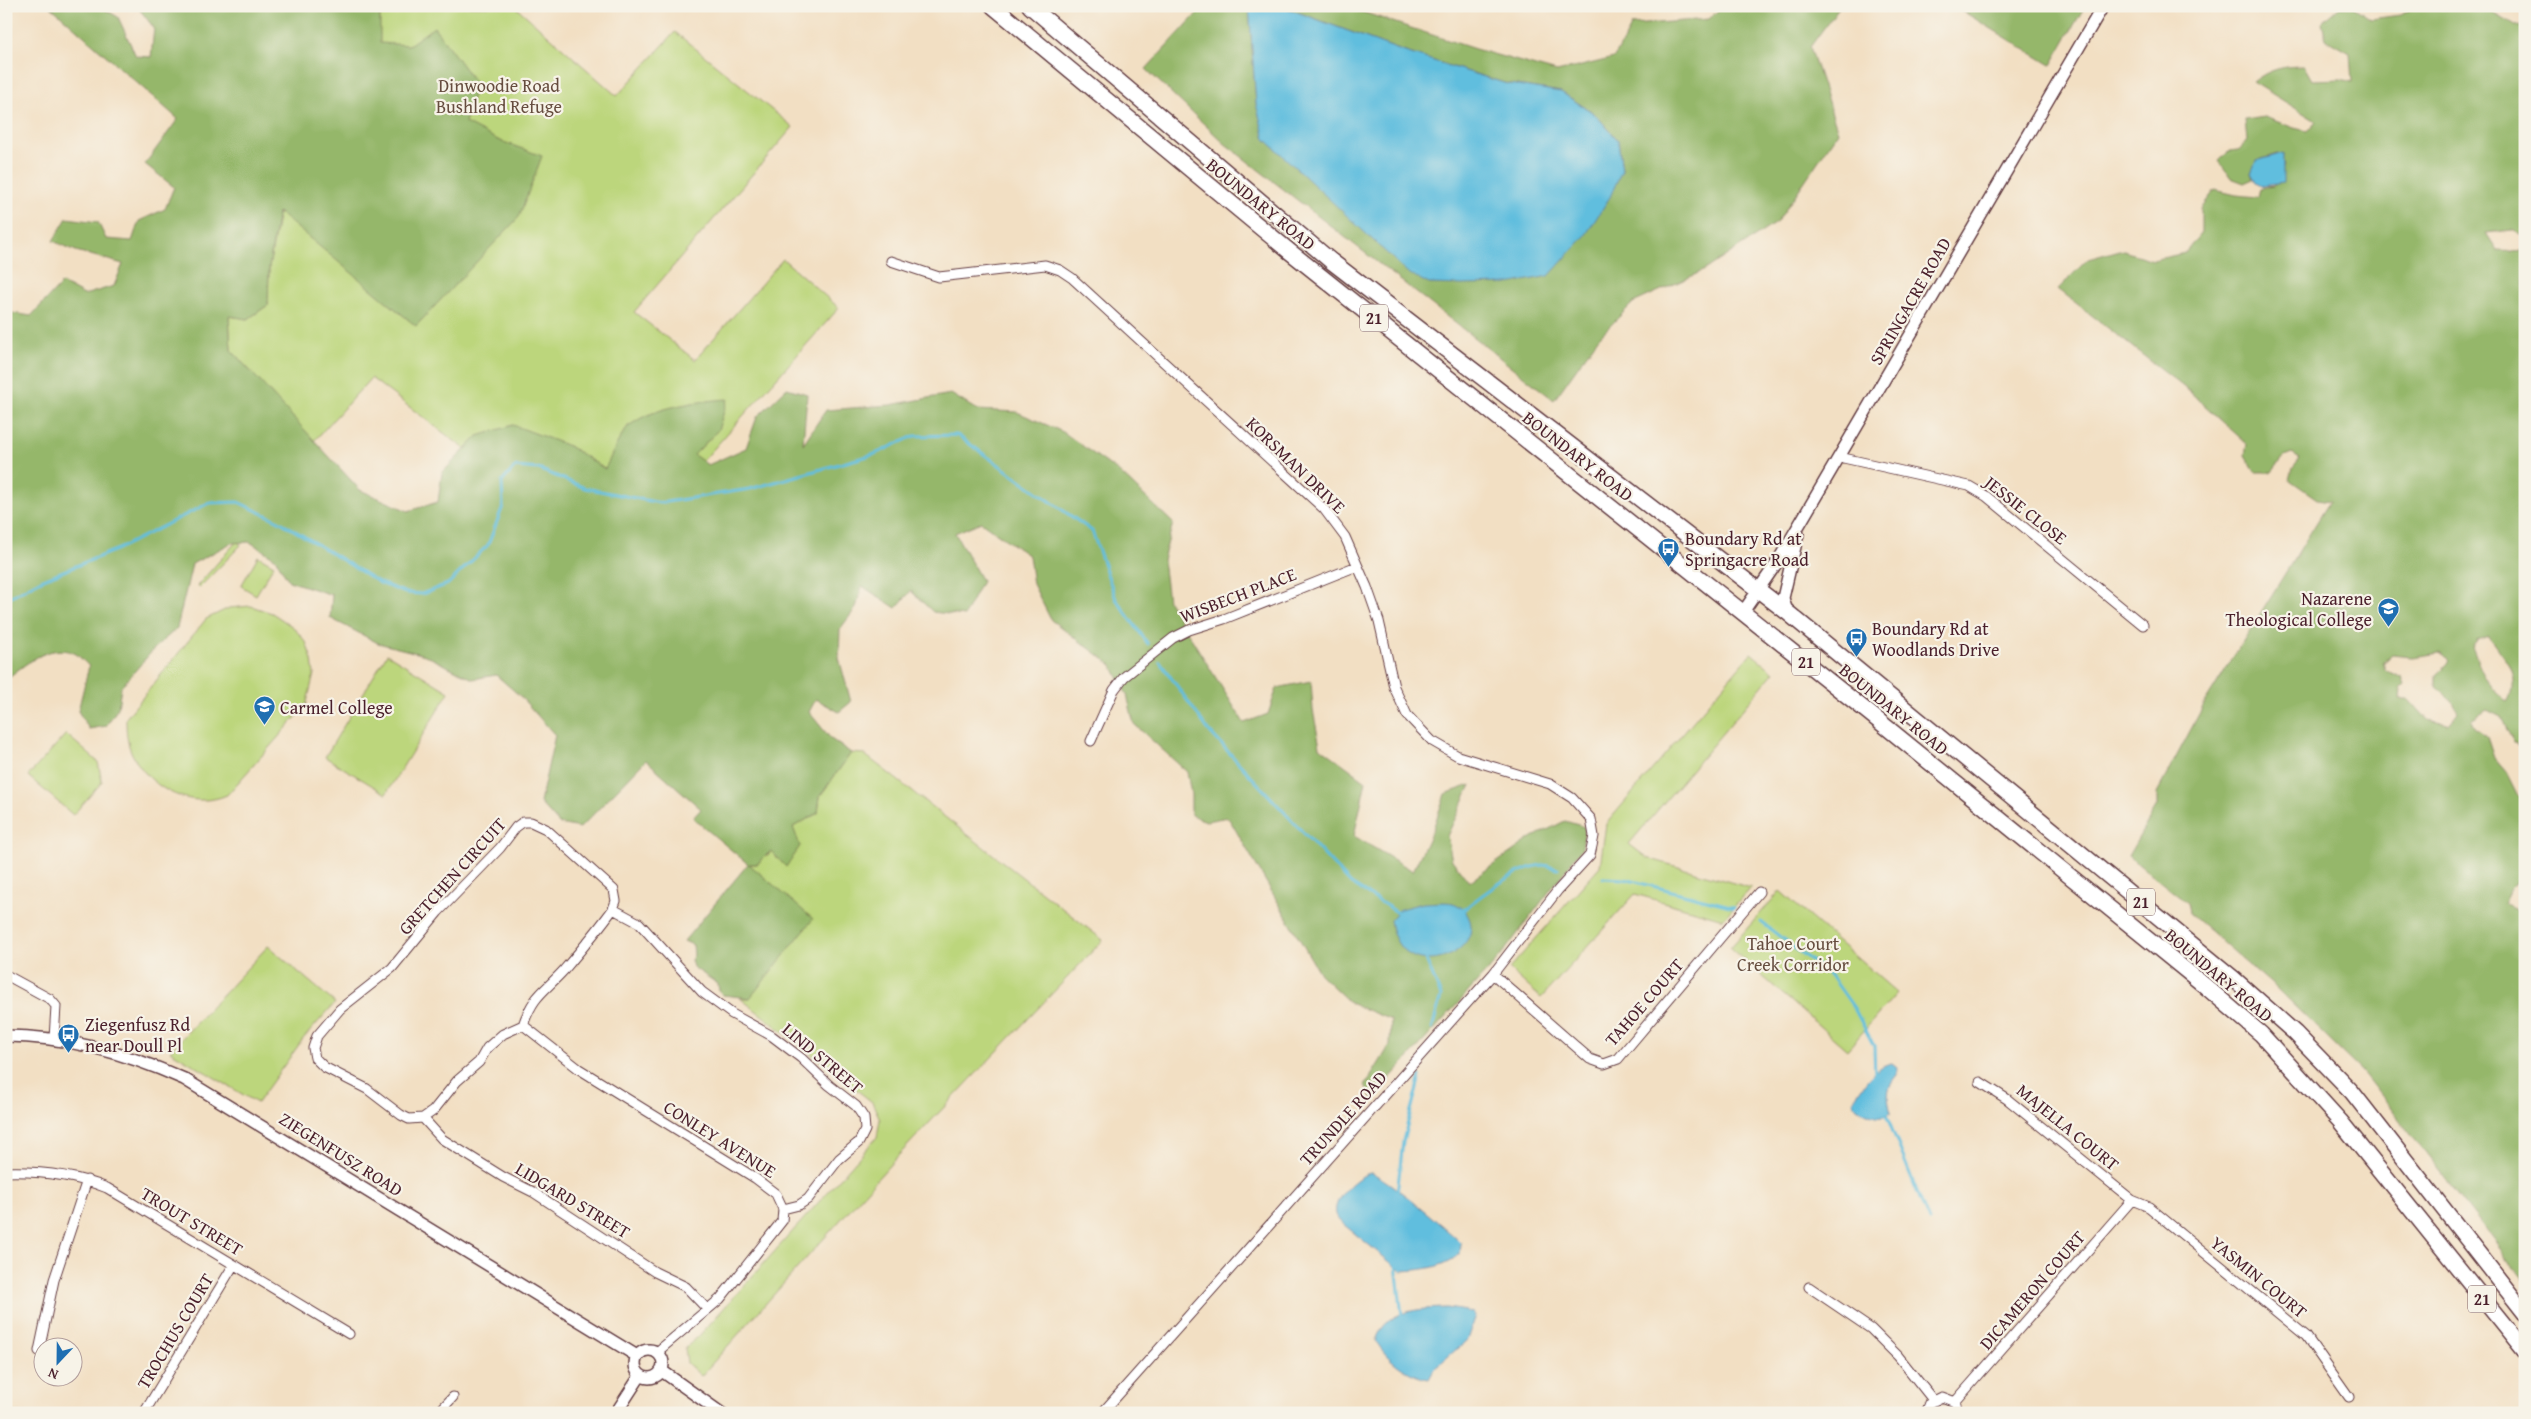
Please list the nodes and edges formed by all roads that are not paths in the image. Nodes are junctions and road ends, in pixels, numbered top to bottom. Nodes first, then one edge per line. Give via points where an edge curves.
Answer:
1 (993, 6) edge
2 (1030, 6) edge
3 (2103, 6) edge
4 (892, 260) dead end
5 (1839, 457) junction
6 (1801, 520) junction
7 (1357, 566) junction
8 (1758, 590) junction
9 (1742, 612) junction
10 (1787, 612) junction
11 (2143, 625) dead end
12 (1092, 741) dead end
13 (1594, 836) joint
14 (1759, 892) dead end
15 (613, 909) junction
16 (1494, 974) junction
17 (6, 975) edge
18 (522, 1026) junction
19 (6, 1036) edge
20 (54, 1039) junction
21 (2327, 1066) junction
22 (1980, 1082) dead end
23 (2307, 1082) junction
24 (423, 1118) junction
25 (6, 1172) edge
26 (87, 1180) junction
27 (2132, 1200) junction
28 (783, 1209) junction
29 (233, 1266) junction
30 (1809, 1287) dead end
31 (707, 1309) junction
32 (2525, 1313) edge
33 (350, 1334) dead end
34 (41, 1336) edge
35 (2525, 1351) edge
36 (657, 1352) junction
37 (637, 1356) junction
38 (662, 1371) junction
39 (640, 1376) junction
40 (453, 1397) dead end
41 (2349, 1397) dead end
42 (1933, 1400) junction
43 (1955, 1402) junction
44 (144, 1413) edge
45 (438, 1413) edge
46 (616, 1413) edge
47 (721, 1413) edge
48 (1102, 1413) edge
49 (1926, 1413) edge
50 (1959, 1413) edge

1 - 9 highway, BOUNDARY ROAD / 21 via 1289,251
2 - 8 highway, BOUNDARY ROAD / 21 via 1331,261
3 - 5 street, SPRINGACRE ROAD
4 - 7 street, KORSMAN DRIVE via 939,277 1027,265 1044,265 1060,270 1324,509 1345,536
5 - 6 street, SPRINGACRE ROAD
5 - 11 street, JESSIE CLOSE via 1969,486 1986,496
6 - 8 street, SPRINGACRE ROAD
6 - 10 street via 1783,598
7 - 12 street, WISBECH PLACE via 1173,638 1124,677 1114,690
7 - 13 street, KORSMAN DRIVE via 1379,621 1394,687 1407,715 1432,742 1458,756 1550,784 1572,798 1591,818
8 - 9 street, SPRINGACRE ROAD
8 - 10 highway, BOUNDARY ROAD / 21
9 - 23 highway, BOUNDARY ROAD / 21 via 2204,985 2261,1034
10 - 21 highway, BOUNDARY ROAD / 21 via 2234,979
13 - 16 street, TRUNDLE ROAD via 1590,856 1558,890
14 - 16 street, TAHOE COURT via 1618,1060 1604,1064 1590,1059
15 - 18 street via 564,969 538,994
15 - 24 street, GRETCHEN CIRCUIT via 616,901 614,890 546,829 523,822 438,912 392,968 327,1022 313,1048 316,1058 324,1066 367,1089 401,1115 409,1119
15 - 28 street, LIND STREET via 639,922 702,992 801,1058 856,1106 864,1118 865,1130 859,1142 839,1159 808,1199
16 - 48 street, TRUNDLE ROAD
17 - 20 street via 50,999 56,1006
18 - 24 street via 503,1034
18 - 28 street, CONLEY AVENUE via 579,1069 755,1178 776,1194
19 - 20 street, ZIEGENFUSZ ROAD
20 - 37 street, ZIEGENFUSZ ROAD via 135,1058 184,1079
21 - 23 highway
21 - 32 highway, BOUNDARY ROAD / 21 via 2390,1139
22 - 27 street, MAJELLA COURT via 2007,1098
23 - 35 highway, BOUNDARY ROAD / 21
24 - 31 street, LIDGARD STREET via 442,1139 533,1192 655,1272 686,1287
25 - 26 street, TROUT STREET via 60,1174
26 - 29 street, TROUT STREET via 107,1188
26 - 34 street via 54,1280
27 - 41 street, YASMIN COURT via 2149,1207 2306,1336
27 - 43 street, DICAMERON COURT
28 - 31 street via 778,1229 760,1246 736,1282
29 - 33 street, TROUT STREET
29 - 44 street, TROCHUS COURT
30 - 42 street via 1870,1329 1898,1356
31 - 36 street
36 - 37 street via 645,1350
36 - 38 street via 663,1359
37 - 39 street via 634,1366
38 - 39 street via 653,1378
38 - 47 street
39 - 46 street
40 - 45 street
42 - 43 street via 1947,1397
42 - 49 street
43 - 50 street

